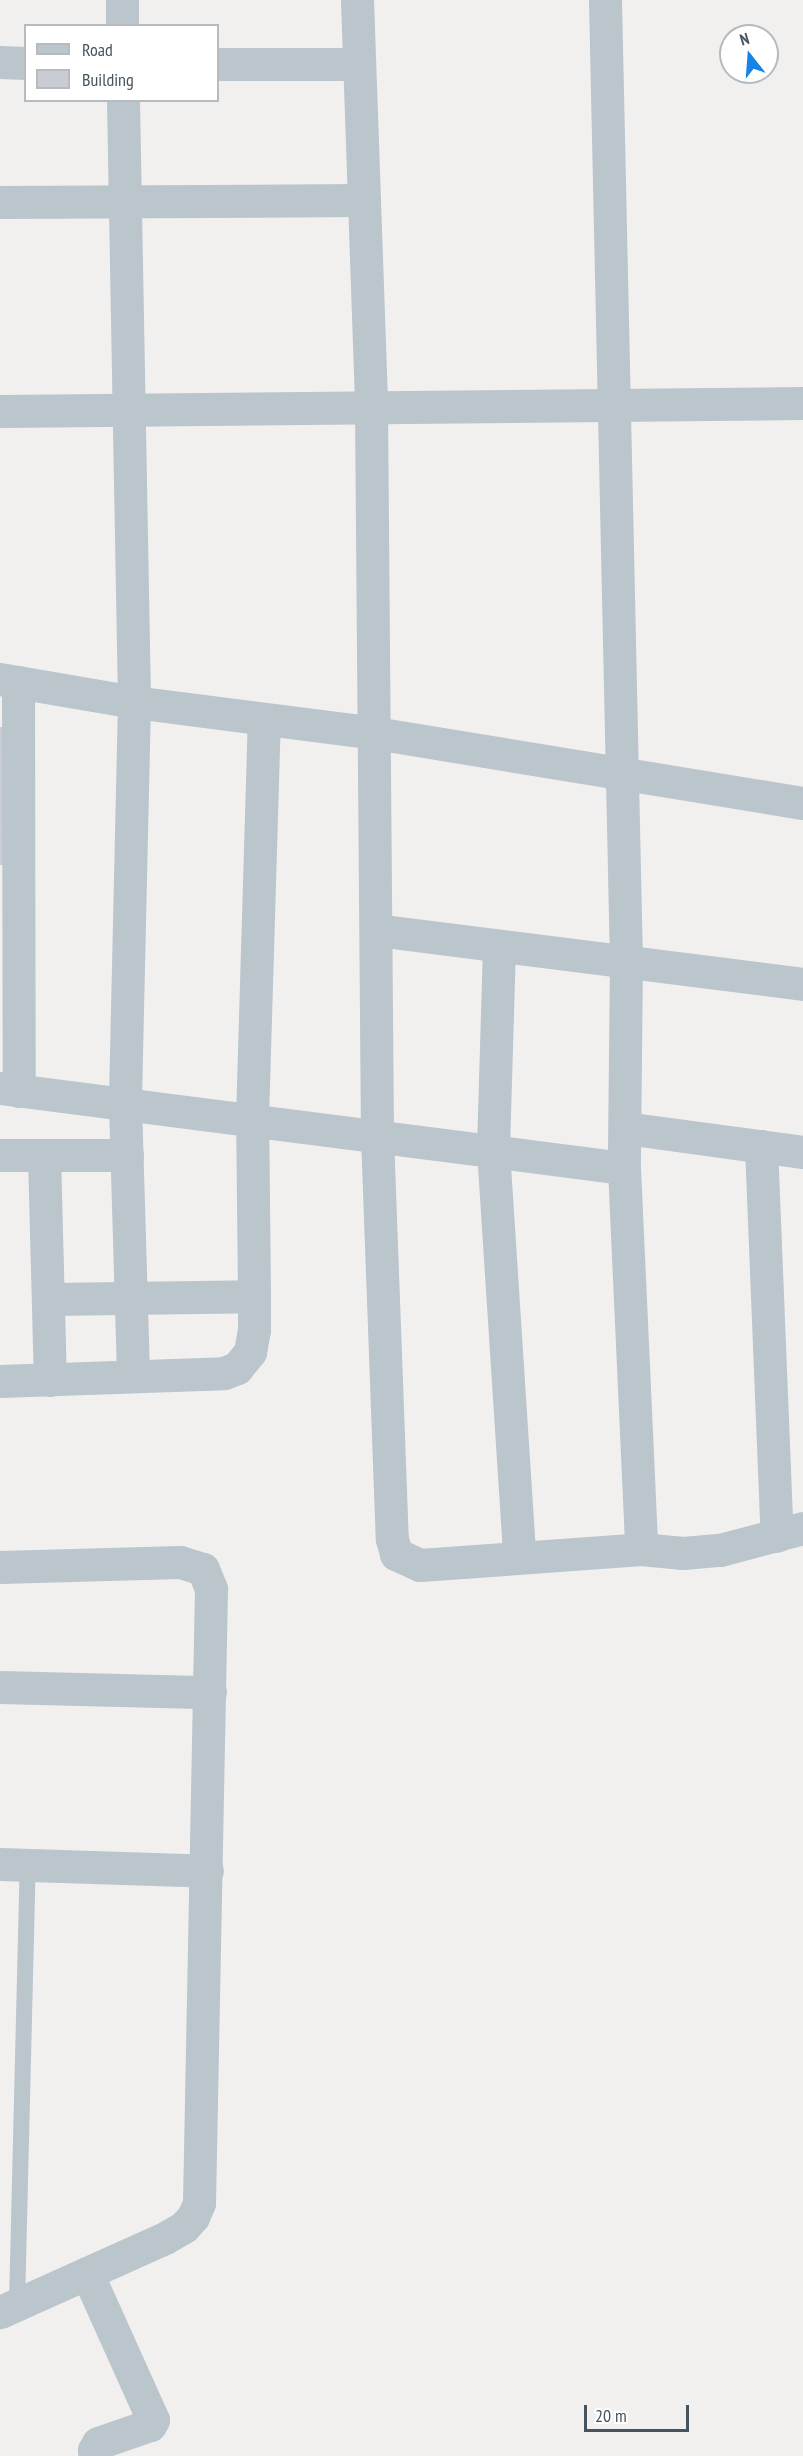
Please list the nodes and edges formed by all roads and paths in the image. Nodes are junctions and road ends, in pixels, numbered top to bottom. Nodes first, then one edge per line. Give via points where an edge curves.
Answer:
1 (122, 0) edge
2 (357, 0) edge
3 (605, 0) edge
4 (122, 24) edge
5 (0, 62) edge
6 (24, 63) edge
7 (219, 64) edge
8 (359, 64) junction
9 (123, 102) edge
10 (364, 200) junction
11 (0, 202) edge
12 (125, 203) junction
13 (615, 403) junction
14 (803, 403) edge
15 (371, 406) junction
16 (129, 408) junction
17 (0, 411) edge
18 (9, 680) edge
19 (134, 702) junction
20 (264, 720) junction
21 (375, 734) junction
22 (621, 773) junction
23 (803, 803) edge
24 (376, 930) junction
25 (499, 946) junction
26 (626, 960) junction
27 (803, 984) edge
28 (10, 1090) edge
29 (125, 1104) junction
30 (252, 1119) junction
31 (625, 1128) junction
32 (377, 1136) junction
33 (761, 1146) junction
34 (493, 1150) junction
35 (803, 1152) edge
36 (0, 1155) edge
37 (44, 1155) junction
38 (127, 1155) junction
39 (624, 1168) junction
40 (254, 1296) junction
41 (130, 1298) junction
42 (49, 1299) junction
43 (133, 1375) junction
44 (50, 1380) junction
45 (0, 1381) edge
46 (790, 1532) edge
47 (641, 1549) junction
48 (519, 1557) junction
49 (0, 1567) edge
50 (0, 1687) edge
51 (210, 1692) junction
52 (14, 1865) edge
53 (207, 1871) junction
54 (87, 2273) junction
55 (9, 2308) edge
56 (95, 2456) edge

1 - 4 street
2 - 8 street
3 - 13 street
5 - 6 street
7 - 8 street
8 - 10 street
9 - 12 street
10 - 12 street
10 - 15 street
11 - 12 street
12 - 16 street
13 - 14 street
13 - 15 street
13 - 22 street
15 - 16 street
15 - 21 street
16 - 17 street
16 - 19 street
18 - 19 street
18 - 28 street
19 - 20 street
19 - 29 street
20 - 21 street
20 - 30 street
21 - 22 street
21 - 24 street
22 - 23 street
22 - 26 street
24 - 25 street
24 - 32 street
25 - 26 street
25 - 34 street
26 - 27 street
26 - 31 street
28 - 29 street
29 - 30 street
29 - 38 street
30 - 32 street
30 - 40 street
31 - 33 street
31 - 39 street
32 - 34 street
32 - 48 street via 392,1539 396,1554 420,1565
33 - 35 street
33 - 46 street
34 - 39 street
34 - 48 street
36 - 37 street
37 - 38 street
37 - 42 street
38 - 41 street
39 - 47 street
40 - 41 street
40 - 43 street via 250,1352 237,1368 224,1373
41 - 42 street
41 - 43 street
42 - 44 street
43 - 44 street
44 - 45 street
46 - 47 street via 720,1550 683,1553
47 - 48 street
49 - 51 street via 180,1562 203,1569 211,1589
50 - 51 street
51 - 53 street
52 - 53 street
52 - 55 lane
53 - 54 street via 198,2203 184,2227
54 - 55 street
54 - 56 street via 153,2420 150,2426 98,2443

